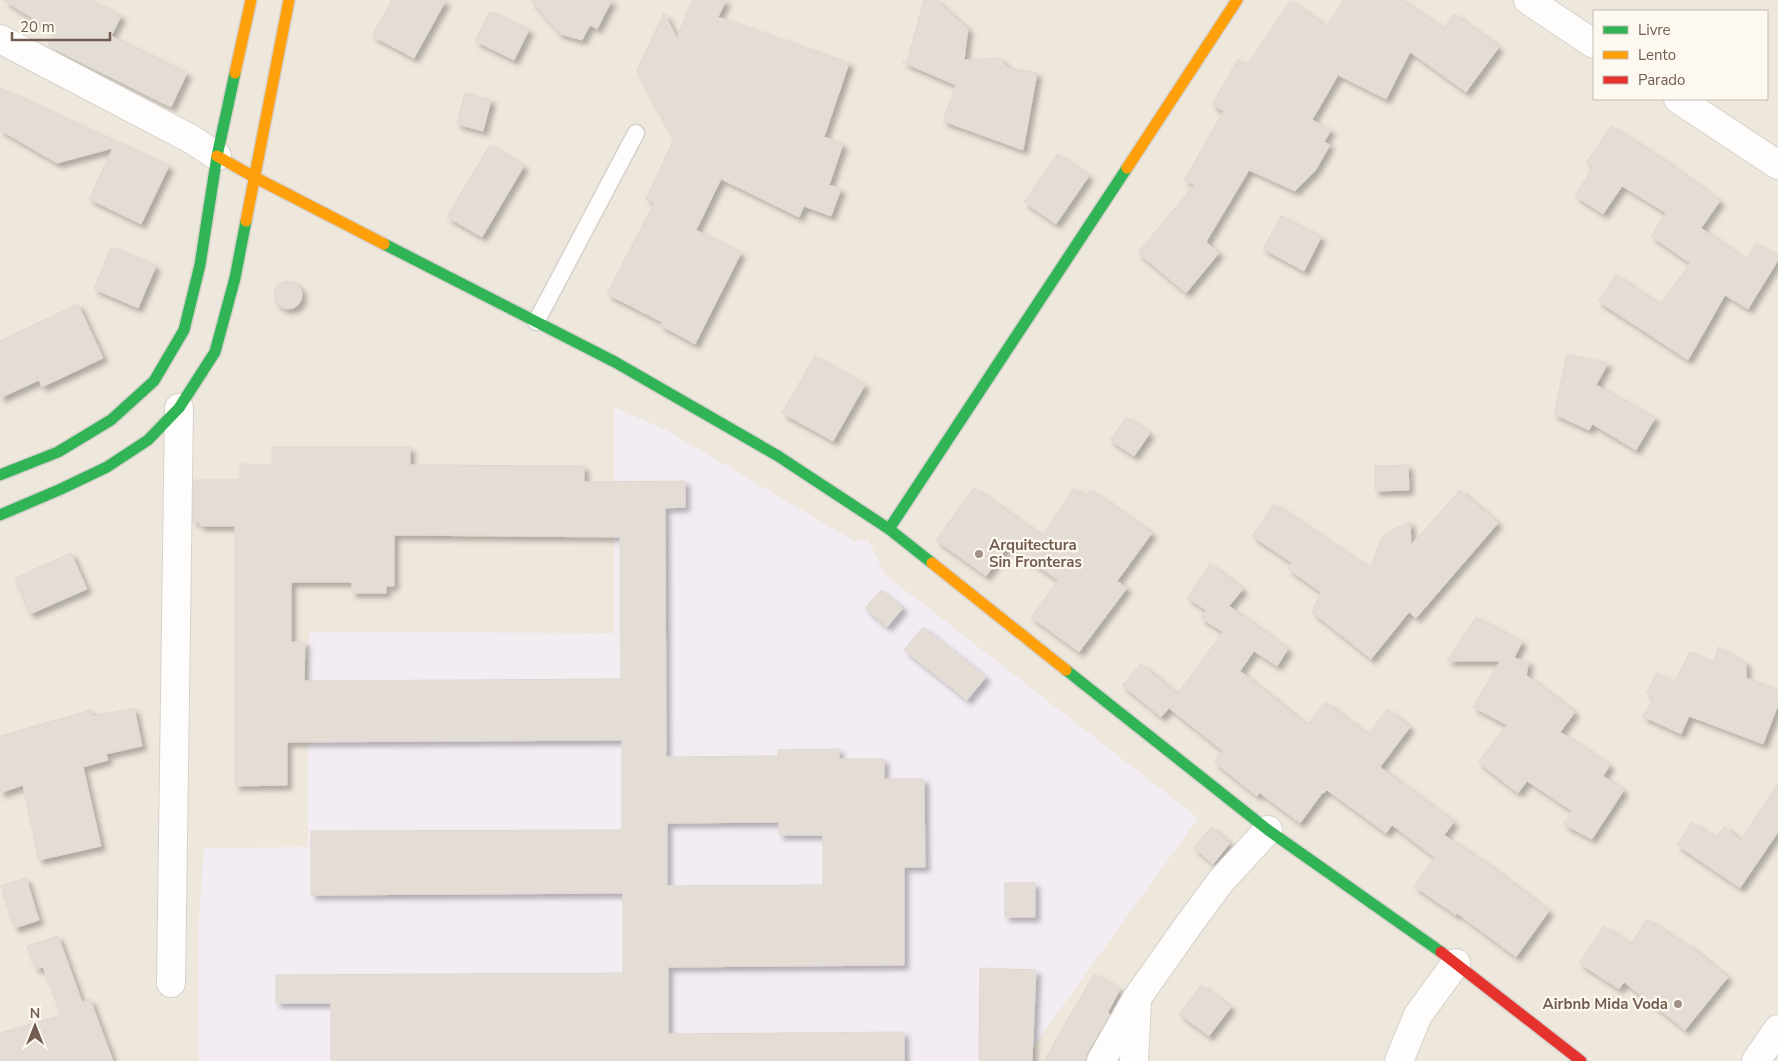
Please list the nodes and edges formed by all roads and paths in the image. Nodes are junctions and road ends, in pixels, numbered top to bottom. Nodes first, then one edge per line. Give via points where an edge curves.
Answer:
1 (251, 0) edge
2 (289, 0) edge
3 (1237, 0) edge
4 (1528, 0) edge
5 (0, 39) edge
6 (1593, 43) edge
7 (1680, 100) edge
8 (636, 133) dead end
9 (217, 156) junction
10 (1778, 165) edge
11 (254, 176) junction
12 (536, 322) junction
13 (179, 408) junction
14 (0, 475) edge
15 (0, 515) edge
16 (889, 530) junction
17 (1268, 830) junction
18 (1456, 963) junction
19 (171, 983) dead end
20 (1137, 998) junction
21 (1778, 1029) edge
22 (1101, 1061) edge
23 (1134, 1061) edge
24 (1399, 1061) edge
25 (1581, 1061) edge
26 (1756, 1061) edge

1 - 9 street
2 - 11 street
3 - 16 street
4 - 6 street
5 - 9 street
7 - 10 street
8 - 12 lane
9 - 11 street
9 - 14 street via 200,265 184,330 154,381 111,420 58,452
11 - 12 street
11 - 13 street via 235,278 215,352
12 - 16 street via 615,362 778,456
13 - 15 street via 148,440 107,467
13 - 19 street
16 - 17 street
17 - 18 street
17 - 20 street via 1221,881
18 - 24 street via 1418,1014
18 - 25 street
20 - 22 street
20 - 23 street
21 - 26 street

